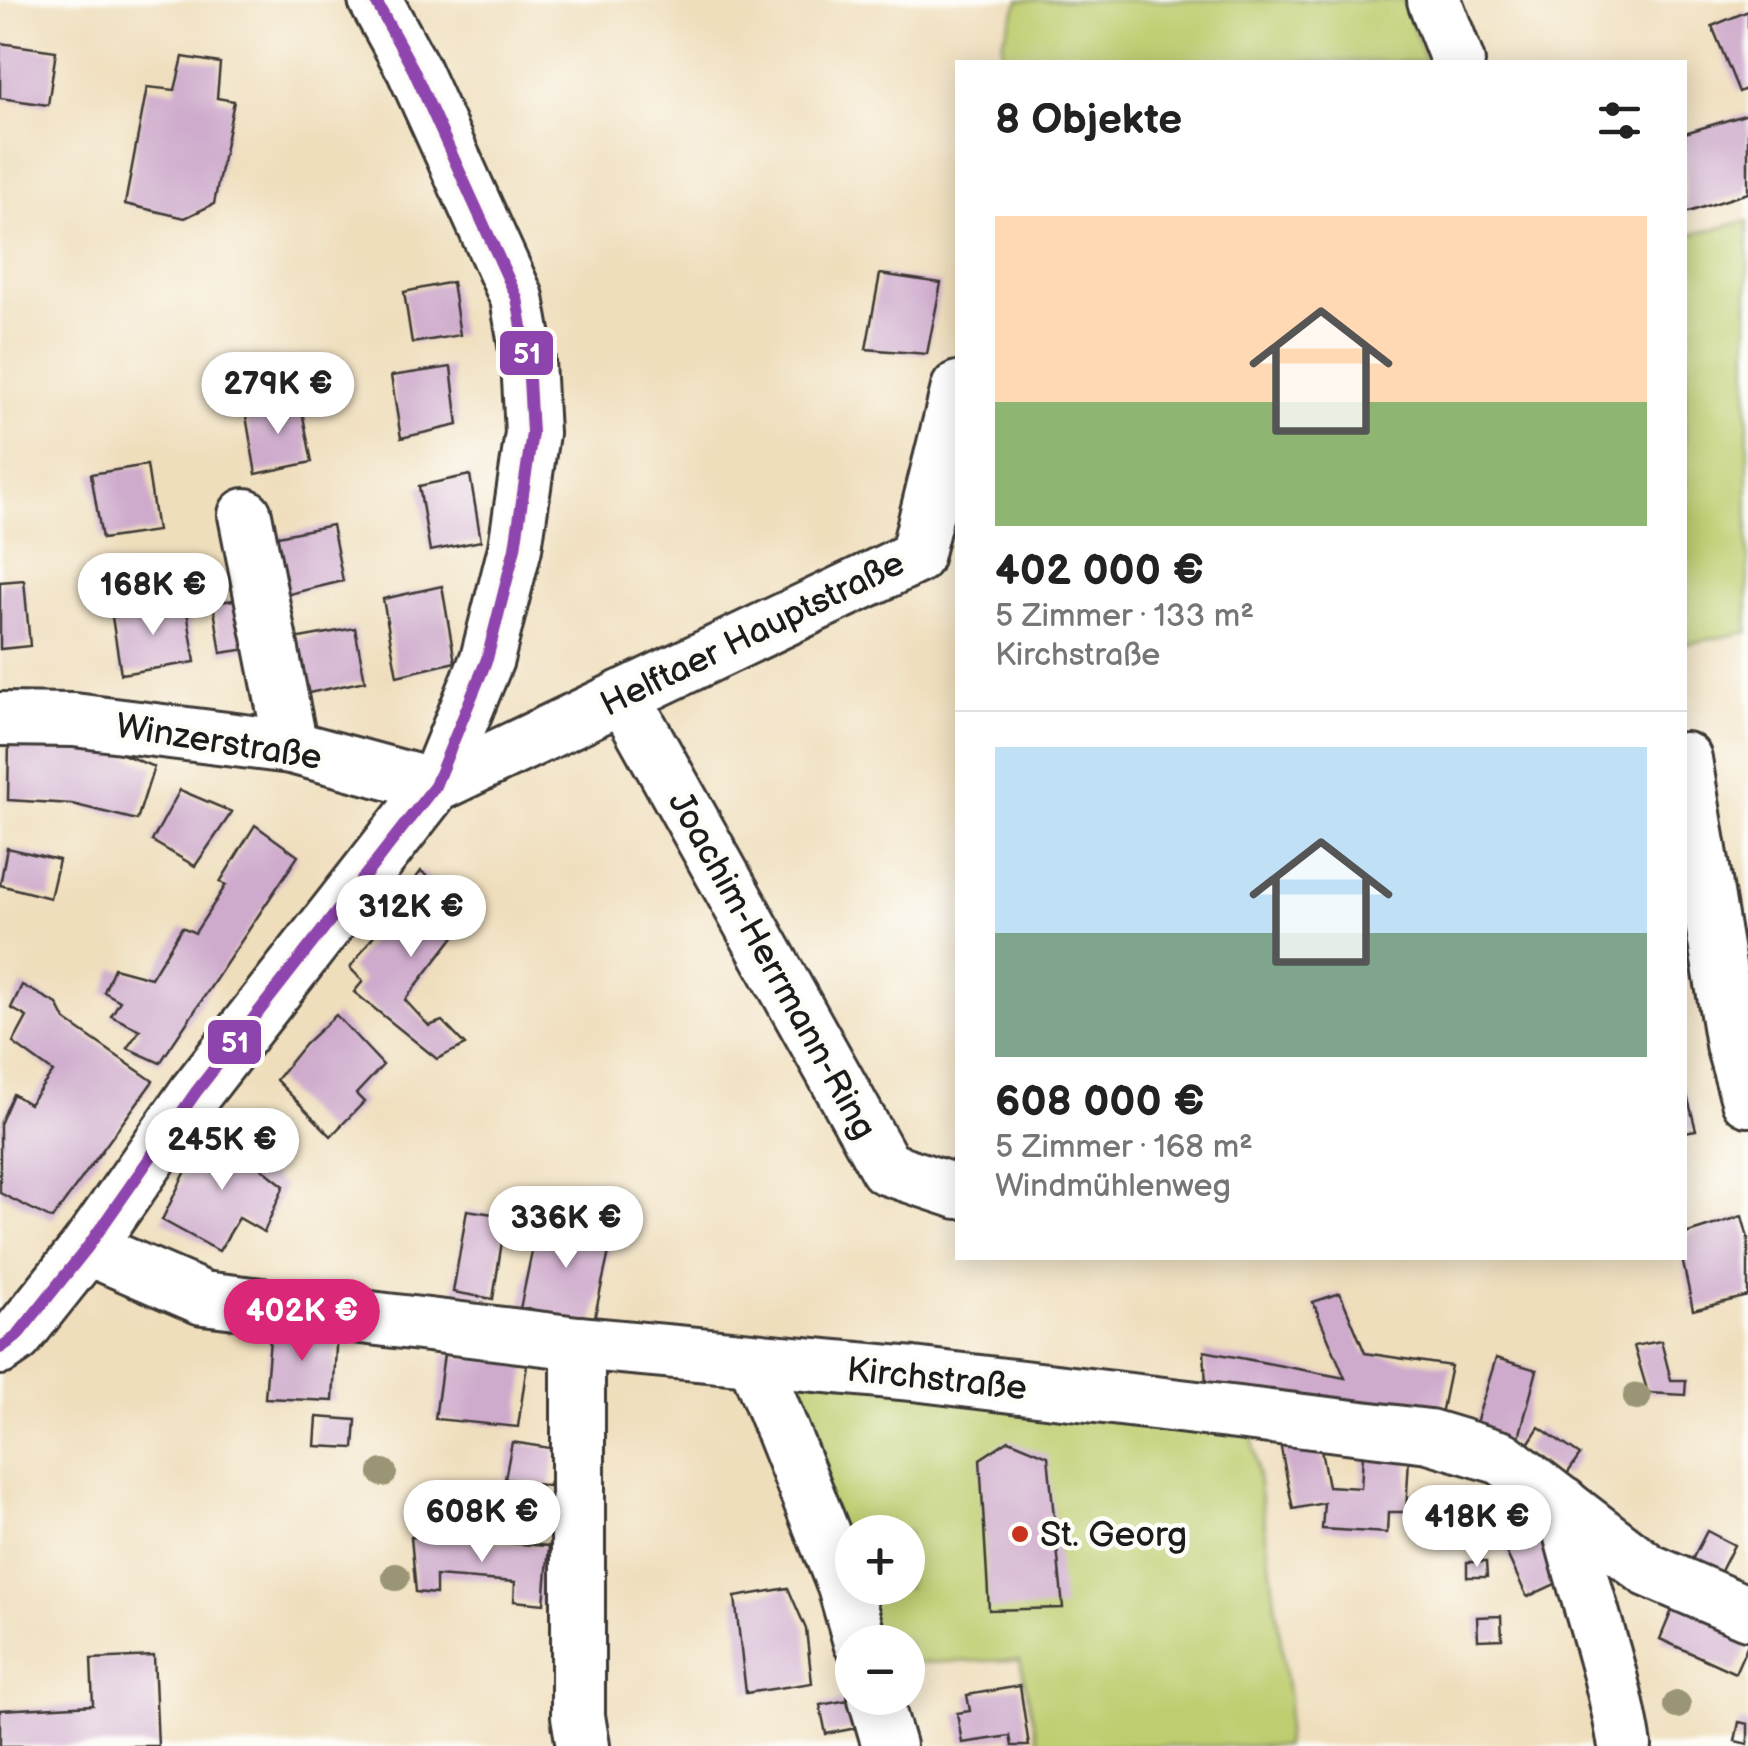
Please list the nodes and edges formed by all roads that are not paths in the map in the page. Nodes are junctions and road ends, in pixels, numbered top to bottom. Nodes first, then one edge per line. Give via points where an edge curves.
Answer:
1 (375, 0) edge
2 (1434, 0) edge
3 (1457, 60) edge
4 (955, 411) edge
5 (245, 515) dead end
6 (937, 548) edge
7 (623, 696) junction
8 (0, 719) edge
9 (291, 747) junction
10 (1687, 771) edge
11 (435, 786) junction
12 (1748, 1100) edge
13 (955, 1191) edge
14 (87, 1248) junction
15 (578, 1343) junction
16 (0, 1348) edge
17 (754, 1360) junction
18 (1563, 1504) junction
19 (1748, 1613) edge
20 (855, 1625) edge
21 (881, 1715) edge
22 (584, 1746) edge
23 (889, 1746) edge
24 (1625, 1746) edge

1 - 11 street via 517,298 528,361 532,433 515,548 487,659
2 - 3 street
4 - 6 street, Helftaer Hauptstraße
5 - 9 street
6 - 7 street, Helftaer Hauptstraße
7 - 11 street, Helftaer Hauptstraße
7 - 13 street, Joachim-Herrmann-Ring via 886,1168
8 - 9 street, Winzerstraße via 74,720
9 - 11 street, Winzerstraße
10 - 12 street via 1732,1044
11 - 14 street via 196,1092
14 - 15 street, Kirchstraße via 203,1298
14 - 16 street
15 - 17 street, Kirchstraße
15 - 22 street via 578,1716
17 - 18 street, Kirchstraße via 1428,1436 1502,1458
17 - 20 street
18 - 19 street, Kirchstraße via 1648,1570
18 - 24 street
21 - 23 street

